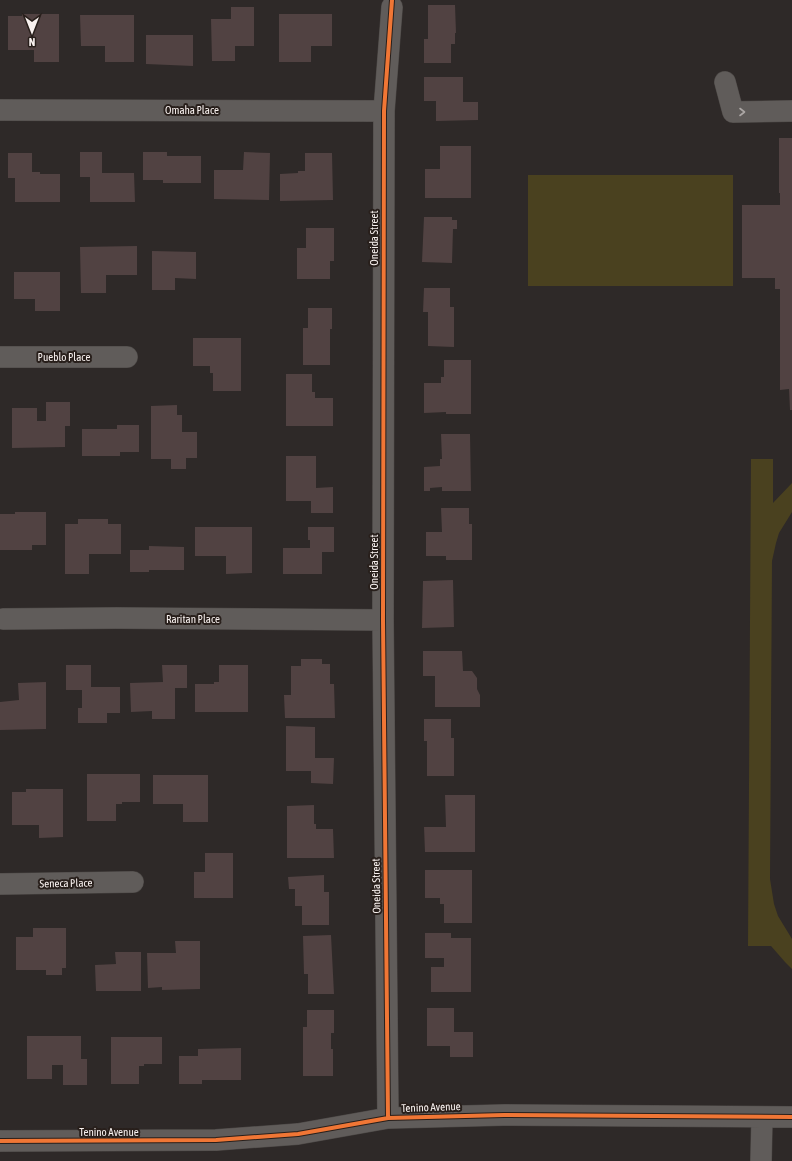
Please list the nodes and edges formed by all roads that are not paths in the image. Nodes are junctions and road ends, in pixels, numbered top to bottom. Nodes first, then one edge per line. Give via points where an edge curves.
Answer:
1 (392, 8) dead end
2 (725, 82) dead end
3 (0, 110) edge
4 (384, 111) junction
5 (792, 111) edge
6 (127, 356) dead end
7 (0, 357) edge
8 (3, 619) dead end
9 (382, 620) junction
10 (133, 882) dead end
11 (0, 884) edge
12 (762, 1117) junction
13 (792, 1117) edge
14 (388, 1118) junction
15 (0, 1141) edge
16 (761, 1161) edge

1 - 4 street, Oneida Street
2 -> 5 street via 734,112
3 - 4 street, Omaha Place
4 - 9 street, Oneida Street
6 - 7 street, Pueblo Place
8 - 9 street, Raritan Place
9 - 14 street, Oneida Street
10 - 11 street, Seneca Place
12 - 13 street, Tenino Avenue
12 - 14 street, Tenino Avenue via 504,1115
12 - 16 street
14 - 15 street, Tenino Avenue via 298,1134 216,1140

